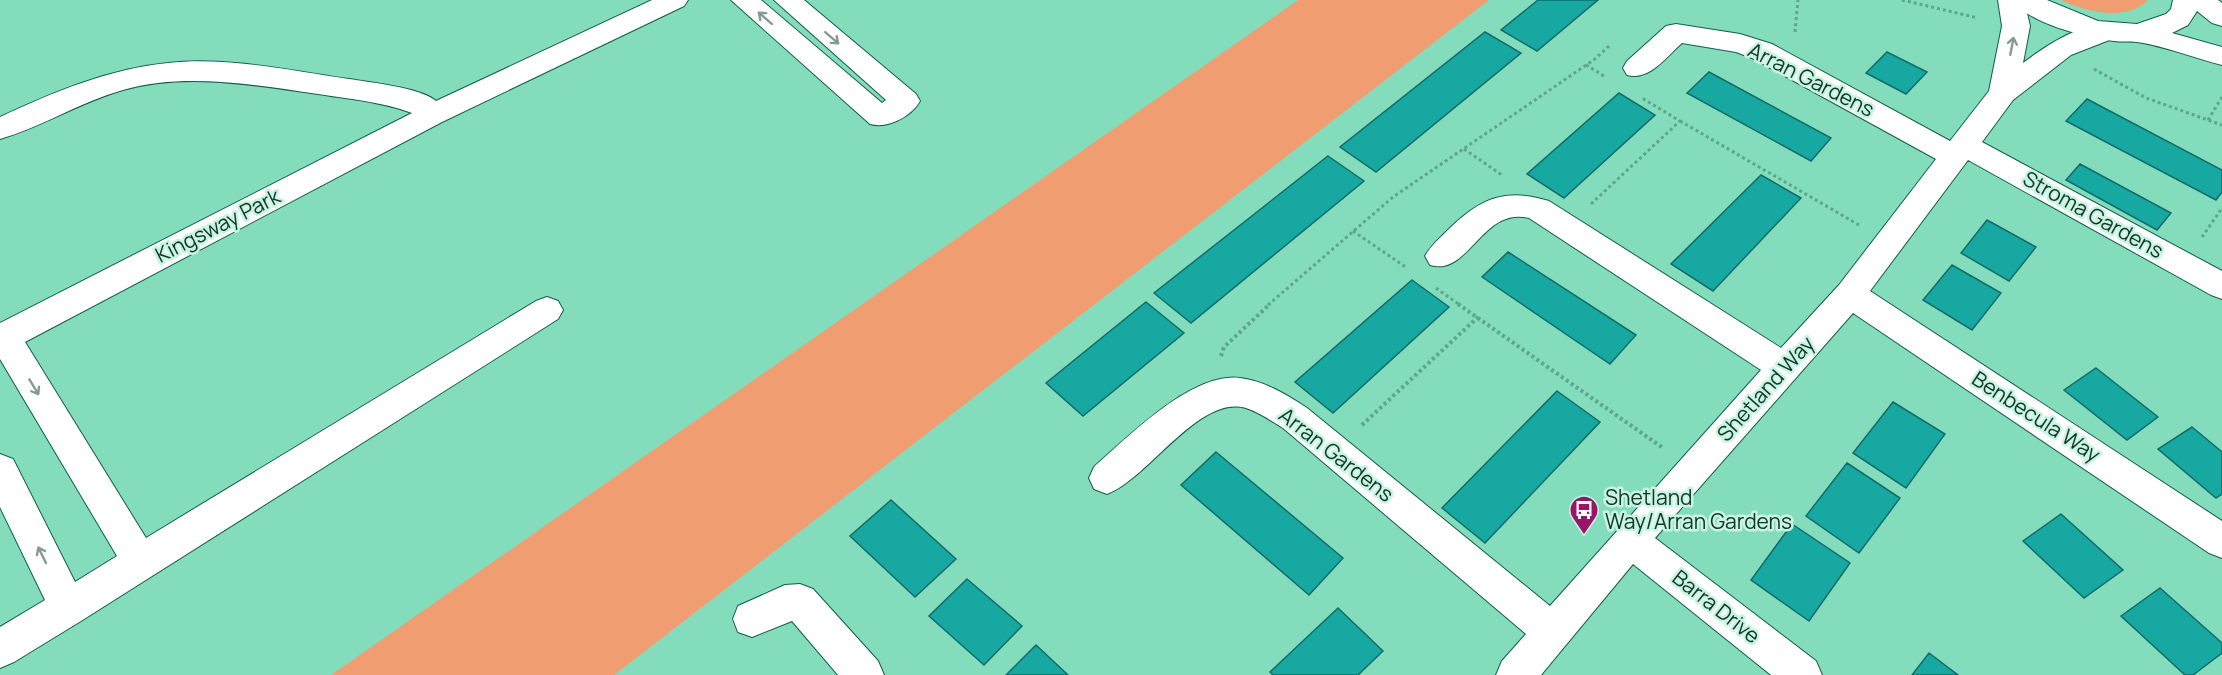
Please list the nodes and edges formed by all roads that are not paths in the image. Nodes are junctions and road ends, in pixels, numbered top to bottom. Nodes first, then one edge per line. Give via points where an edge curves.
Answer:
1 (675, 0) edge
2 (744, 0) edge
3 (787, 0) edge
4 (2011, 0) edge
5 (2026, 0) edge
6 (2186, 0) edge
7 (2200, 0) edge
8 (2222, 17) edge
9 (2107, 31) junction
10 (2137, 33) junction
11 (2222, 56) edge
12 (1637, 68) dead end
13 (2003, 93) junction
14 (432, 115) junction
15 (0, 129) edge
16 (1959, 150) junction
17 (1430, 266) road end
18 (2222, 286) edge
19 (1850, 294) junction
20 (547, 310) dead end
21 (2, 338) edge
22 (1786, 368) junction
23 (0, 470) edge
24 (1107, 478) dead end
25 (1630, 540) junction
26 (2222, 541) edge
27 (141, 563) junction
28 (68, 608) junction
29 (752, 619) dead end
30 (1551, 631) junction
31 (0, 649) edge
32 (864, 675) edge
33 (1516, 675) edge
34 (1802, 675) edge

1 - 14 street, Kingsway Park
3 -> 2 street via 906,101 880,117
13 -> 4 street, Shetland Way via 2016,26
5 - 9 street via 2060,18
6 - 10 street via 2179,19 2162,28
7 - 8 street
9 - 10 street
9 - 13 street, Shetland Way via 2061,48
10 - 11 street
12 - 16 street, Arran Gardens via 1676,33 1740,43
13 - 16 street, Shetland Way
14 - 15 street via 421,104 365,91 247,74 170,72 121,80 63,100
14 - 21 street, Kingsway Park
16 - 18 street, Stroma Gardens
16 - 19 street, Shetland Way
17 - 22 street via 1491,211 1507,204 1524,204 1567,227
19 - 22 street, Shetland Way
19 - 26 street, Benbecula Way
20 - 27 street
21 -> 27 street, Kingsway Park
22 - 25 street, Shetland Way
28 -> 23 street
24 - 30 street, Arran Gardens via 1207,398 1232,392 1258,397 1295,418
25 - 30 street, Shetland Way
25 - 34 street, Barra Drive
27 - 28 street
28 - 31 street
29 - 32 street via 785,603 800,602
30 - 33 street, Shetland Way

